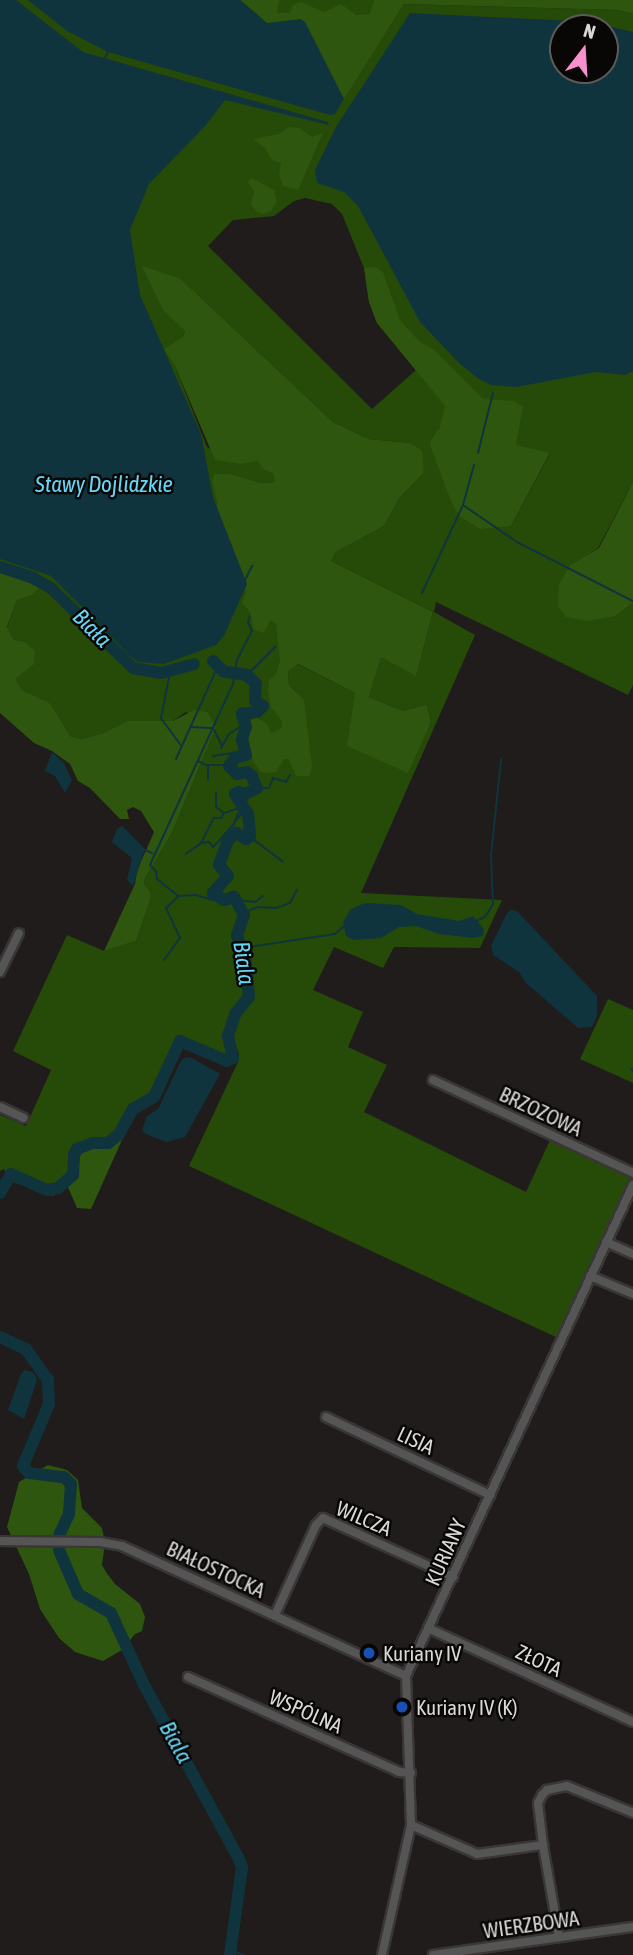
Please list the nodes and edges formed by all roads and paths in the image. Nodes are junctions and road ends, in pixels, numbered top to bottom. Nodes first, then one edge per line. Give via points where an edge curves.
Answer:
1 (19, 933) dead end
2 (0, 972) edge
3 (433, 1080) dead end
4 (0, 1107) edge
5 (24, 1118) dead end
6 (633, 1173) edge
7 (633, 1185) edge
8 (606, 1242) junction
9 (633, 1254) edge
10 (590, 1276) junction
11 (633, 1294) edge
12 (326, 1417) dead end
13 (490, 1495) junction
14 (0, 1541) edge
15 (453, 1577) junction
16 (275, 1615) junction
17 (429, 1629) junction
18 (188, 1676) dead end
19 (406, 1676) junction
20 (633, 1722) edge
21 (411, 1773) junction
22 (633, 1813) edge
23 (411, 1825) junction
24 (543, 1845) junction
25 (633, 1927) edge
26 (559, 1937) junction
27 (382, 1955) edge
28 (433, 1955) edge

1 - 2 street
3 - 6 street, BRZOZOWA
4 - 5 street
7 - 8 street, KURIANY
8 - 9 street
8 - 10 street, KURIANY
10 - 11 street
10 - 13 street, KURIANY
12 - 13 street, LISIA
13 - 15 street, KURIANY
14 - 16 street, BIAŁOSTOCKA via 112,1543
15 - 16 street, WILCZA via 323,1518
15 - 17 street, KURIANY
16 - 19 street, BIAŁOSTOCKA
17 - 19 street, KURIANY
17 - 20 street, ZŁOTA
18 - 21 street, WSPÓLNA via 398,1772
19 - 21 street, KURIANY
21 - 23 street, KURIANY
22 - 24 street via 568,1786 547,1790 538,1803
23 - 24 street via 477,1854
23 - 27 street, KURIANY
24 - 26 street
25 - 26 street, WIERZBOWA
26 - 28 street, WIERZBOWA

